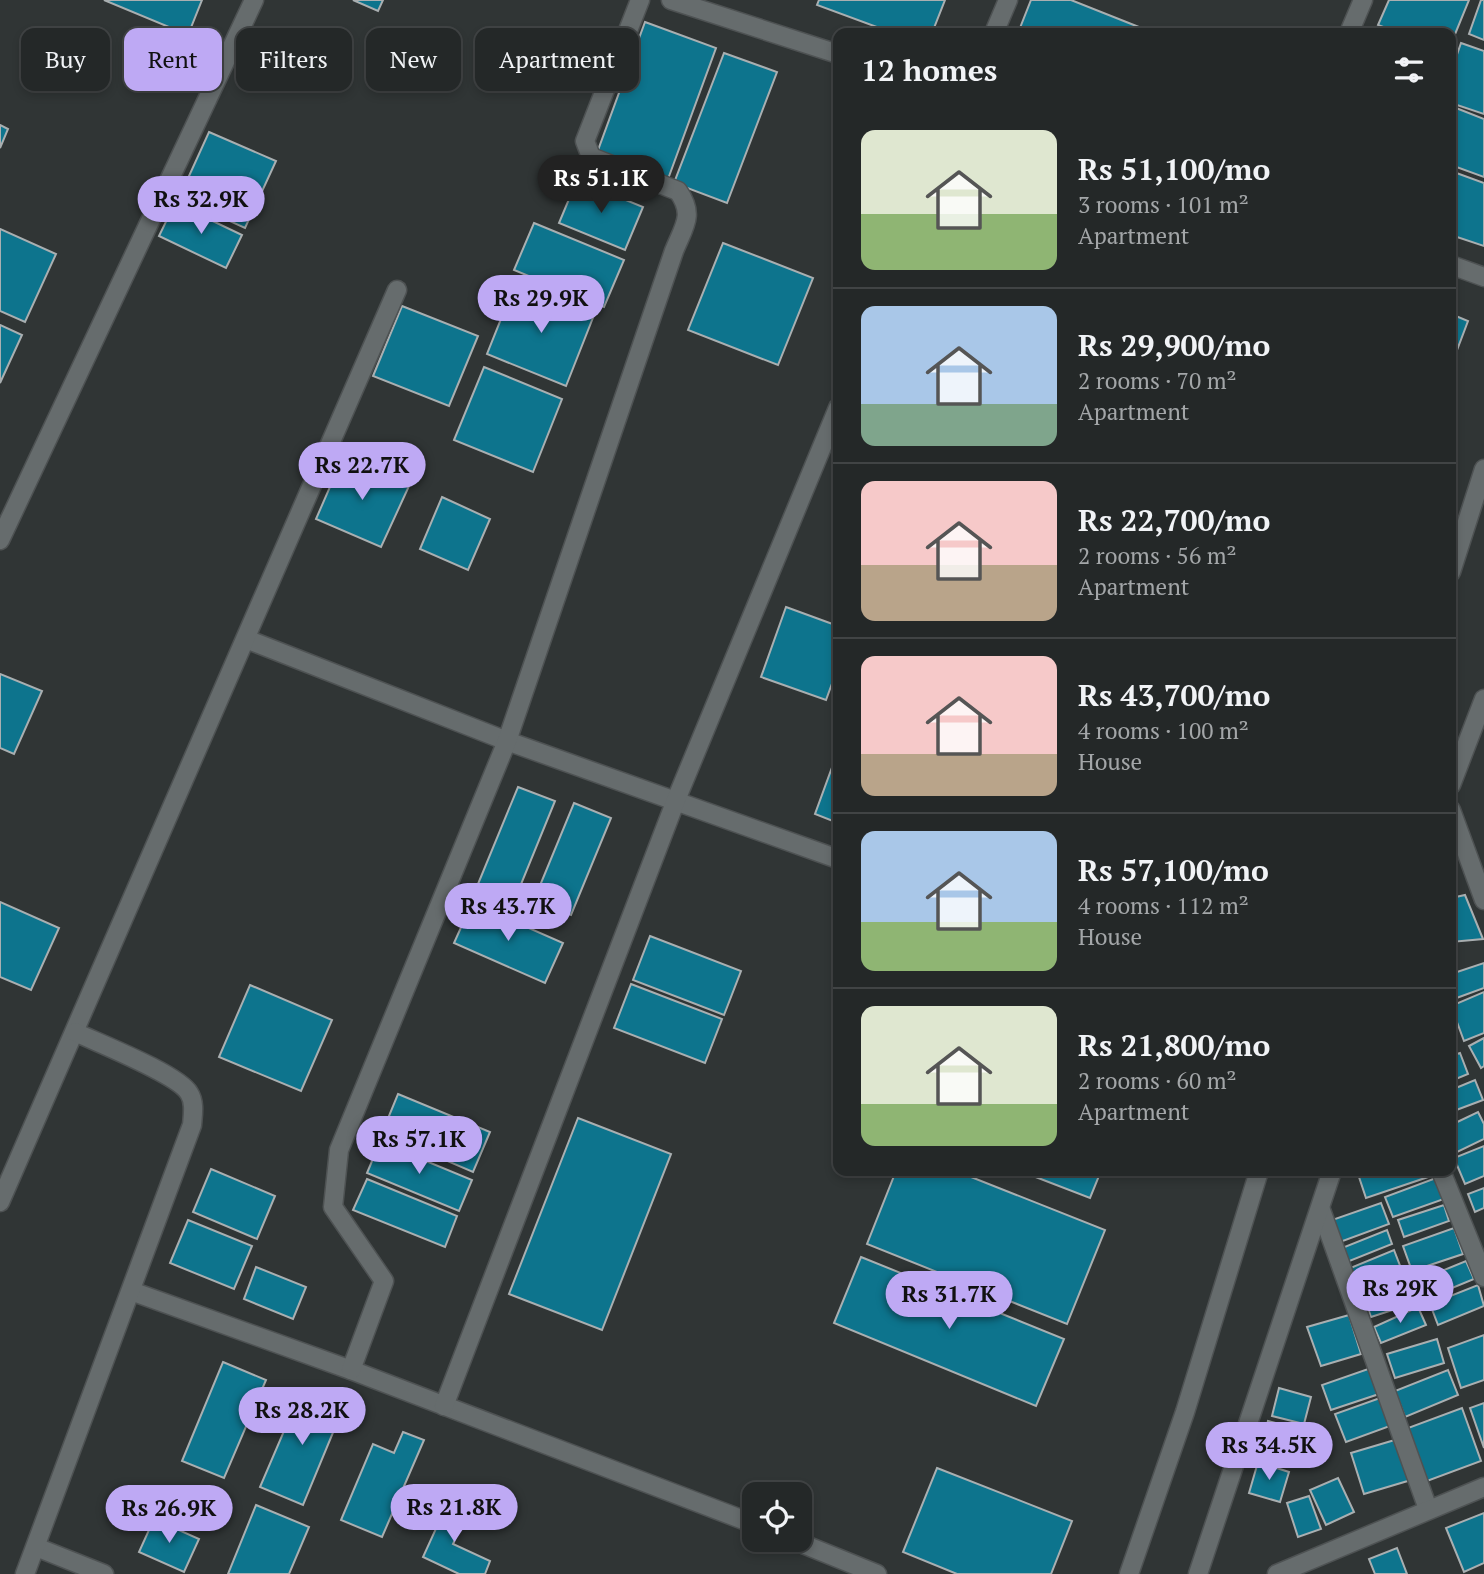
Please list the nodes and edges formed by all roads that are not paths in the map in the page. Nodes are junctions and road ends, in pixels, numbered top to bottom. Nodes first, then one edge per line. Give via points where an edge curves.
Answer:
1 (254, 0) edge
2 (640, 0) edge
3 (671, 0) edge
4 (1007, 0) edge
5 (1363, 0) edge
6 (996, 28) edge
7 (1351, 28) edge
8 (833, 52) edge
9 (1456, 267) edge
10 (1484, 277) edge
11 (397, 290) dead end
12 (833, 420) edge
13 (1482, 480) edge
14 (0, 540) edge
15 (1456, 557) edge
16 (246, 639) junction
17 (1484, 699) edge
18 (507, 741) junction
19 (1456, 772) edge
20 (676, 800) junction
21 (1456, 824) edge
22 (833, 857) edge
23 (1484, 900) edge
24 (75, 1032) junction
25 (1257, 1176) edge
26 (1331, 1176) edge
27 (1443, 1176) edge
28 (0, 1202) edge
29 (1321, 1210) junction
30 (1484, 1277) edge
31 (131, 1291) junction
32 (351, 1370) junction
33 (443, 1406) junction
34 (1484, 1486) edge
35 (1427, 1509) junction
36 (742, 1519) edge
37 (36, 1547) junction
38 (812, 1548) edge
39 (25, 1574) edge
40 (104, 1574) edge
41 (877, 1574) edge
42 (1129, 1574) edge
43 (1199, 1574) edge
44 (1277, 1574) edge

1 - 14 street
2 - 18 street via 585,141 591,157 678,191 688,217
3 - 8 street
4 - 6 street
5 - 7 street
9 - 10 street
11 - 16 street
12 - 20 street
13 - 15 street
16 - 18 street
16 - 24 street
17 - 19 street
18 - 20 street
18 - 32 street via 339,1150 333,1207 384,1281
20 - 22 street
20 - 33 street
21 - 23 street
24 - 28 street
24 - 31 street via 173,1078 189,1092 193,1106 192,1125
25 - 42 street via 1185,1412
26 - 29 street
27 - 30 street
29 - 35 street
29 - 43 street
31 - 32 street
31 - 37 street
32 - 33 street
33 - 36 street
34 - 35 street
35 - 44 street
37 - 39 street
37 - 40 street
38 - 41 street

